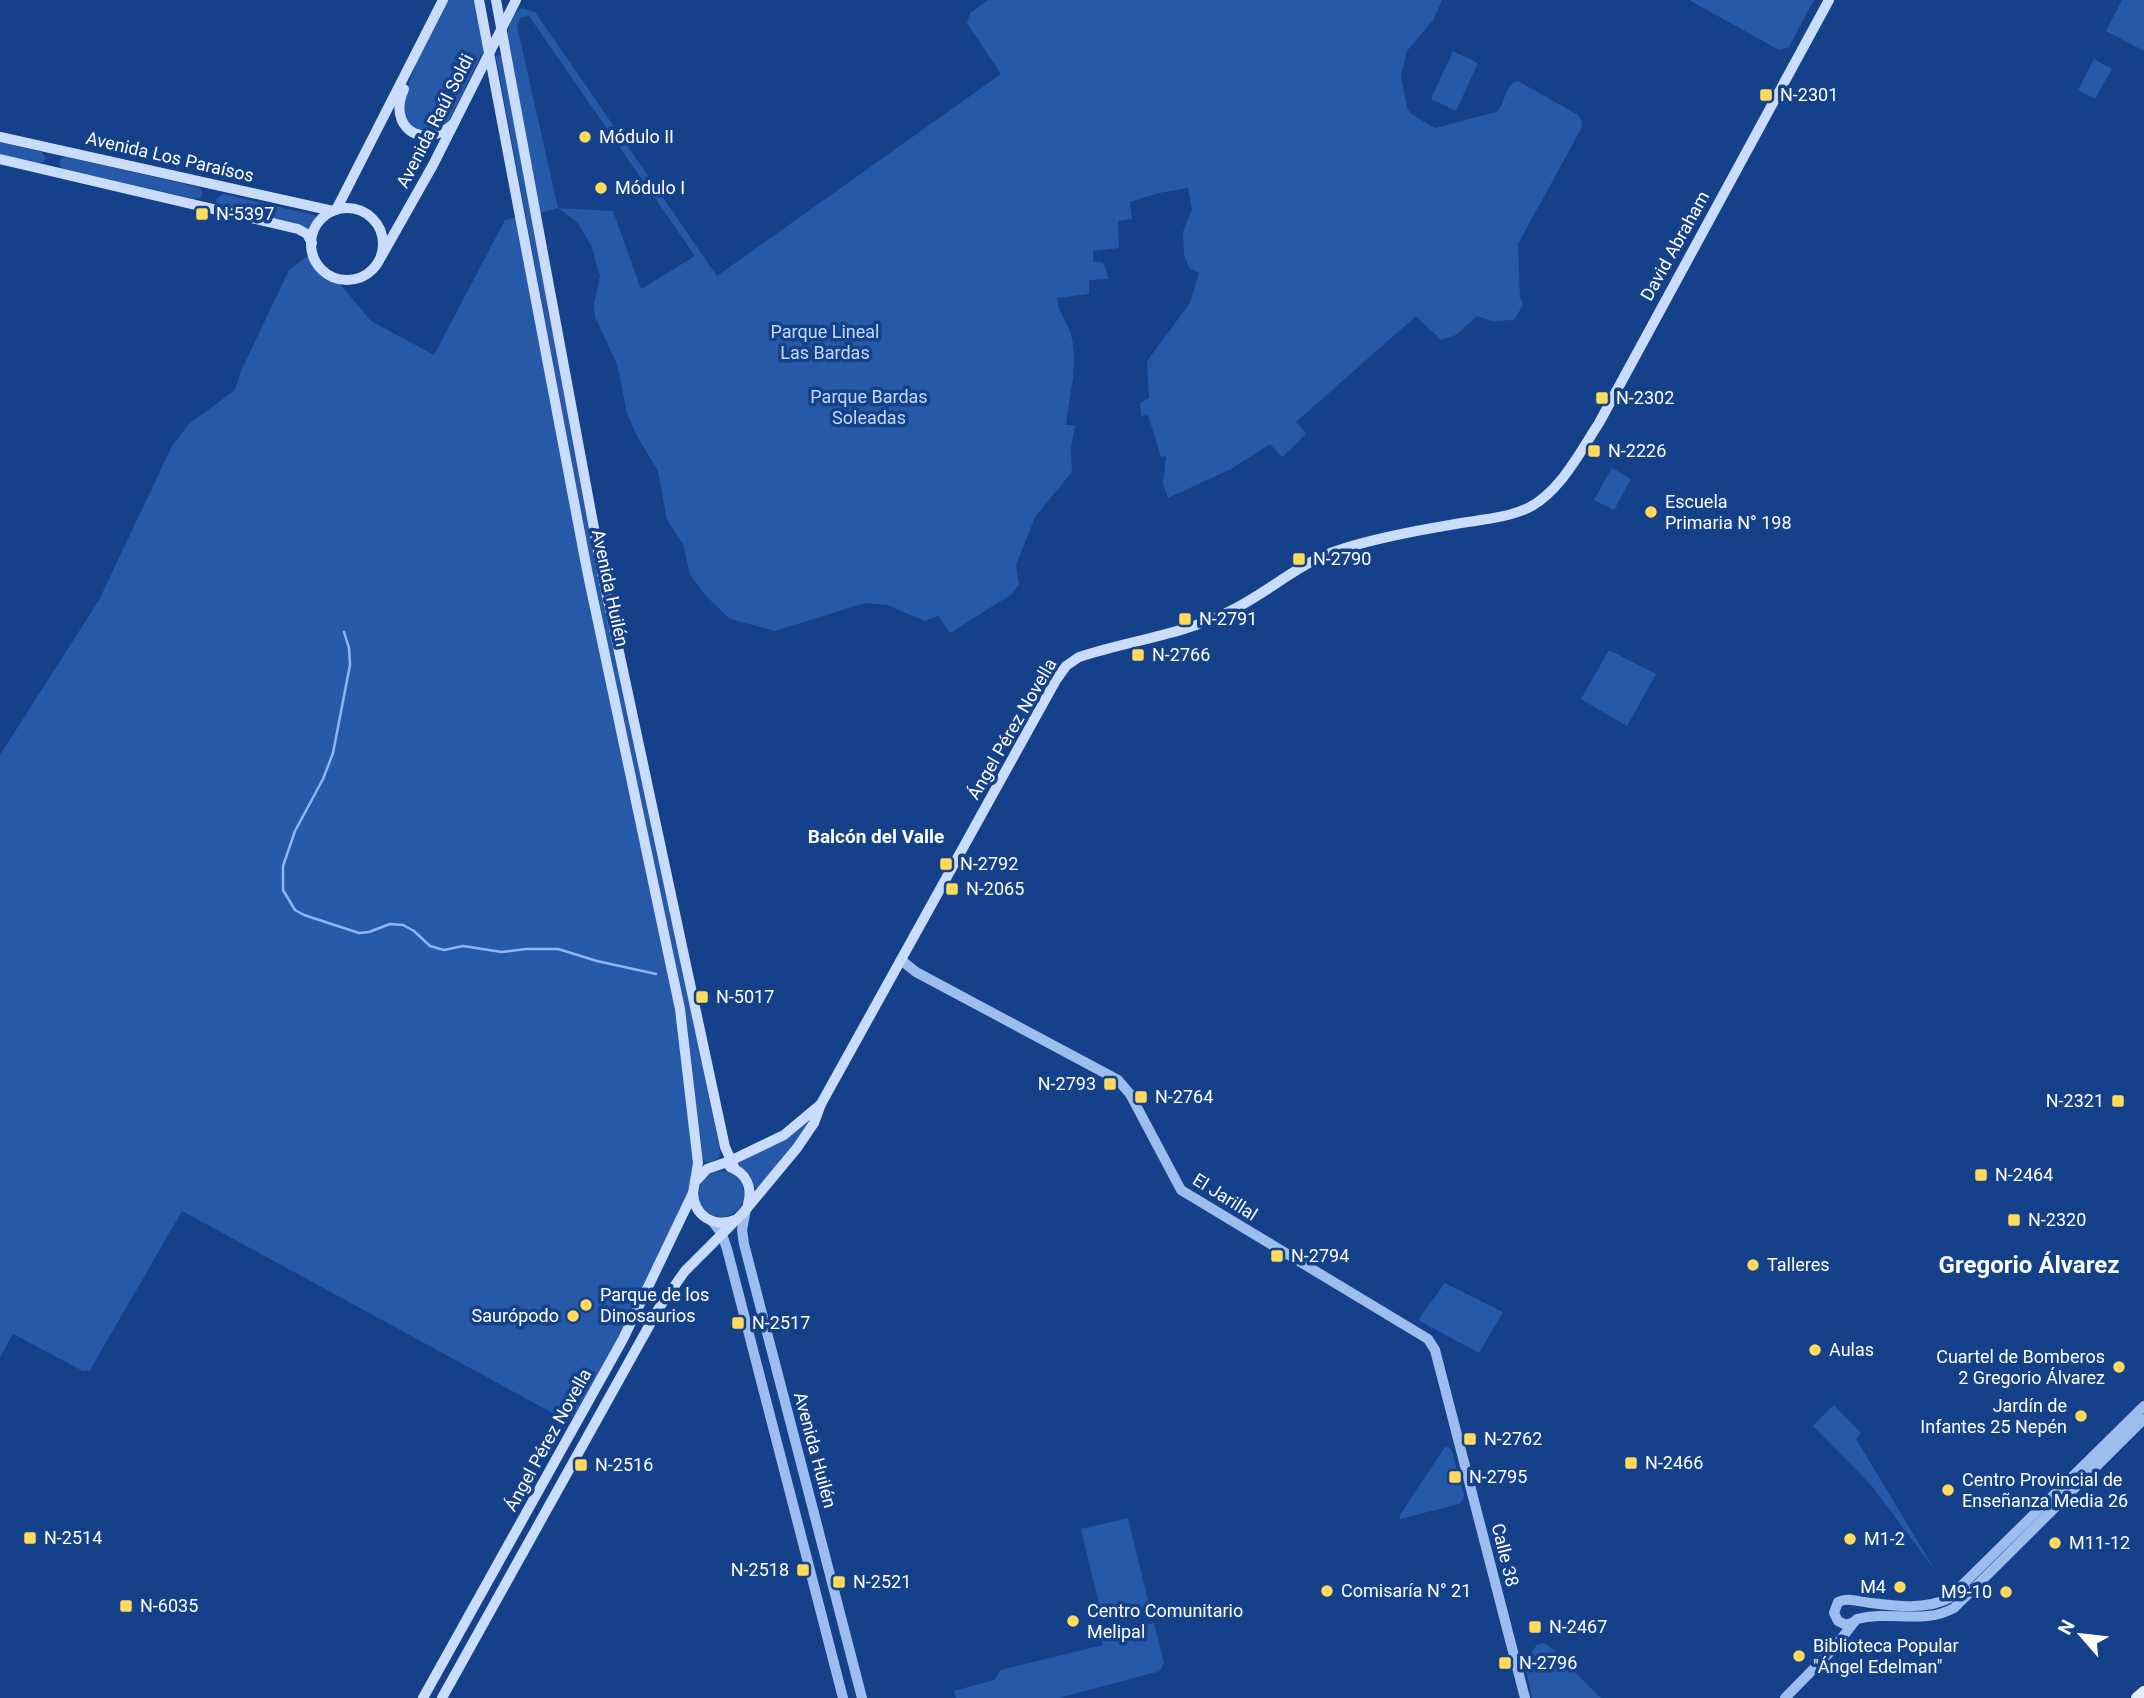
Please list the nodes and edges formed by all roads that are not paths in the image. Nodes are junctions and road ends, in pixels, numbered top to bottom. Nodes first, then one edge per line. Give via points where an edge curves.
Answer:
1 (443, 0) edge
2 (479, 0) edge
3 (496, 0) edge
4 (516, 0) edge
5 (1829, 0) edge
6 (501, 30) junction
7 (491, 52) junction
8 (413, 60) junction
9 (497, 88) junction
10 (471, 90) junction
11 (454, 124) junction
12 (0, 137) edge
13 (0, 159) edge
14 (335, 210) junction
15 (312, 243) junction
16 (381, 257) junction
17 (1540, 500) joint
18 (901, 960) junction
19 (821, 1104) junction
20 (732, 1165) junction
21 (694, 1188) junction
22 (745, 1210) junction
23 (713, 1222) junction
24 (722, 1234) junction
25 (2144, 1406) edge
26 (2144, 1419) edge
27 (1453, 1420) joint
28 (1853, 1601) junction
29 (1856, 1620) junction
30 (2144, 1692) edge
31 (423, 1698) edge
32 (442, 1698) edge
33 (844, 1698) edge
34 (862, 1698) edge
35 (1525, 1698) edge
36 (1785, 1698) edge
37 (2137, 1698) edge

1 - 8 main road
2 - 7 main road, Avenida Huilén
3 - 6 main road, Avenida Huilén
4 - 6 main road, Avenida Raúl Soldi
5 - 17 main road, David Abraham via 1599,423
6 - 7 main road, Avenida Raúl Soldi
6 - 20 main road, Avenida Huilén via 603,577
7 - 9 main road, Avenida Huilén
7 - 10 main road, Avenida Raúl Soldi
8 - 11 main road via 400,101 404,123 414,134 425,137
8 - 14 main road
9 - 10 main road via 485,79
9 - 21 main road, Avenida Huilén via 585,558 680,1009 697,1139
10 - 11 main road, Avenida Raúl Soldi
11 - 16 main road, Avenida Raúl Soldi
12 - 14 main road, Avenida Los Paraísos
13 - 15 main road via 298,229
14 - 15 main road via 318,223
14 - 16 main road, Avenida Los Paraísos via 357,209 375,221 383,240
15 - 16 main road via 319,265 337,278 360,277
17 - 18 main road, Ángel Pérez Novella via 1508,514 1340,549 1206,622 1072,660 1056,680
18 - 19 main road, Ángel Pérez Novella
18 - 27 street, El Jarillal via 1122,1083 1181,1190 1428,1339
19 - 20 main road, Ángel Pérez Novella via 784,1135
19 - 22 main road, Ángel Pérez Novella via 804,1139
20 - 21 main road, Ángel Pérez Novella via 707,1169
20 - 22 main road via 750,1188
21 - 23 main road via 696,1209
21 - 31 main road, Ángel Pérez Novella via 612,1361
22 - 23 main road via 724,1223
22 - 24 main road, Ángel Pérez Novella
22 - 34 street, Avenida Huilén via 744,1244
23 - 24 street
24 - 32 main road, Ángel Pérez Novella via 685,1271 659,1308
24 - 33 street, Avenida Huilén
25 - 28 street via 1949,1598 1925,1605
26 - 29 street via 1954,1608 1931,1616
27 - 35 street, Calle 38
28 - 29 street via 1859,1610
28 - 29 street via 1841,1600 1834,1614 1842,1623
29 - 36 street
30 - 37 main road

